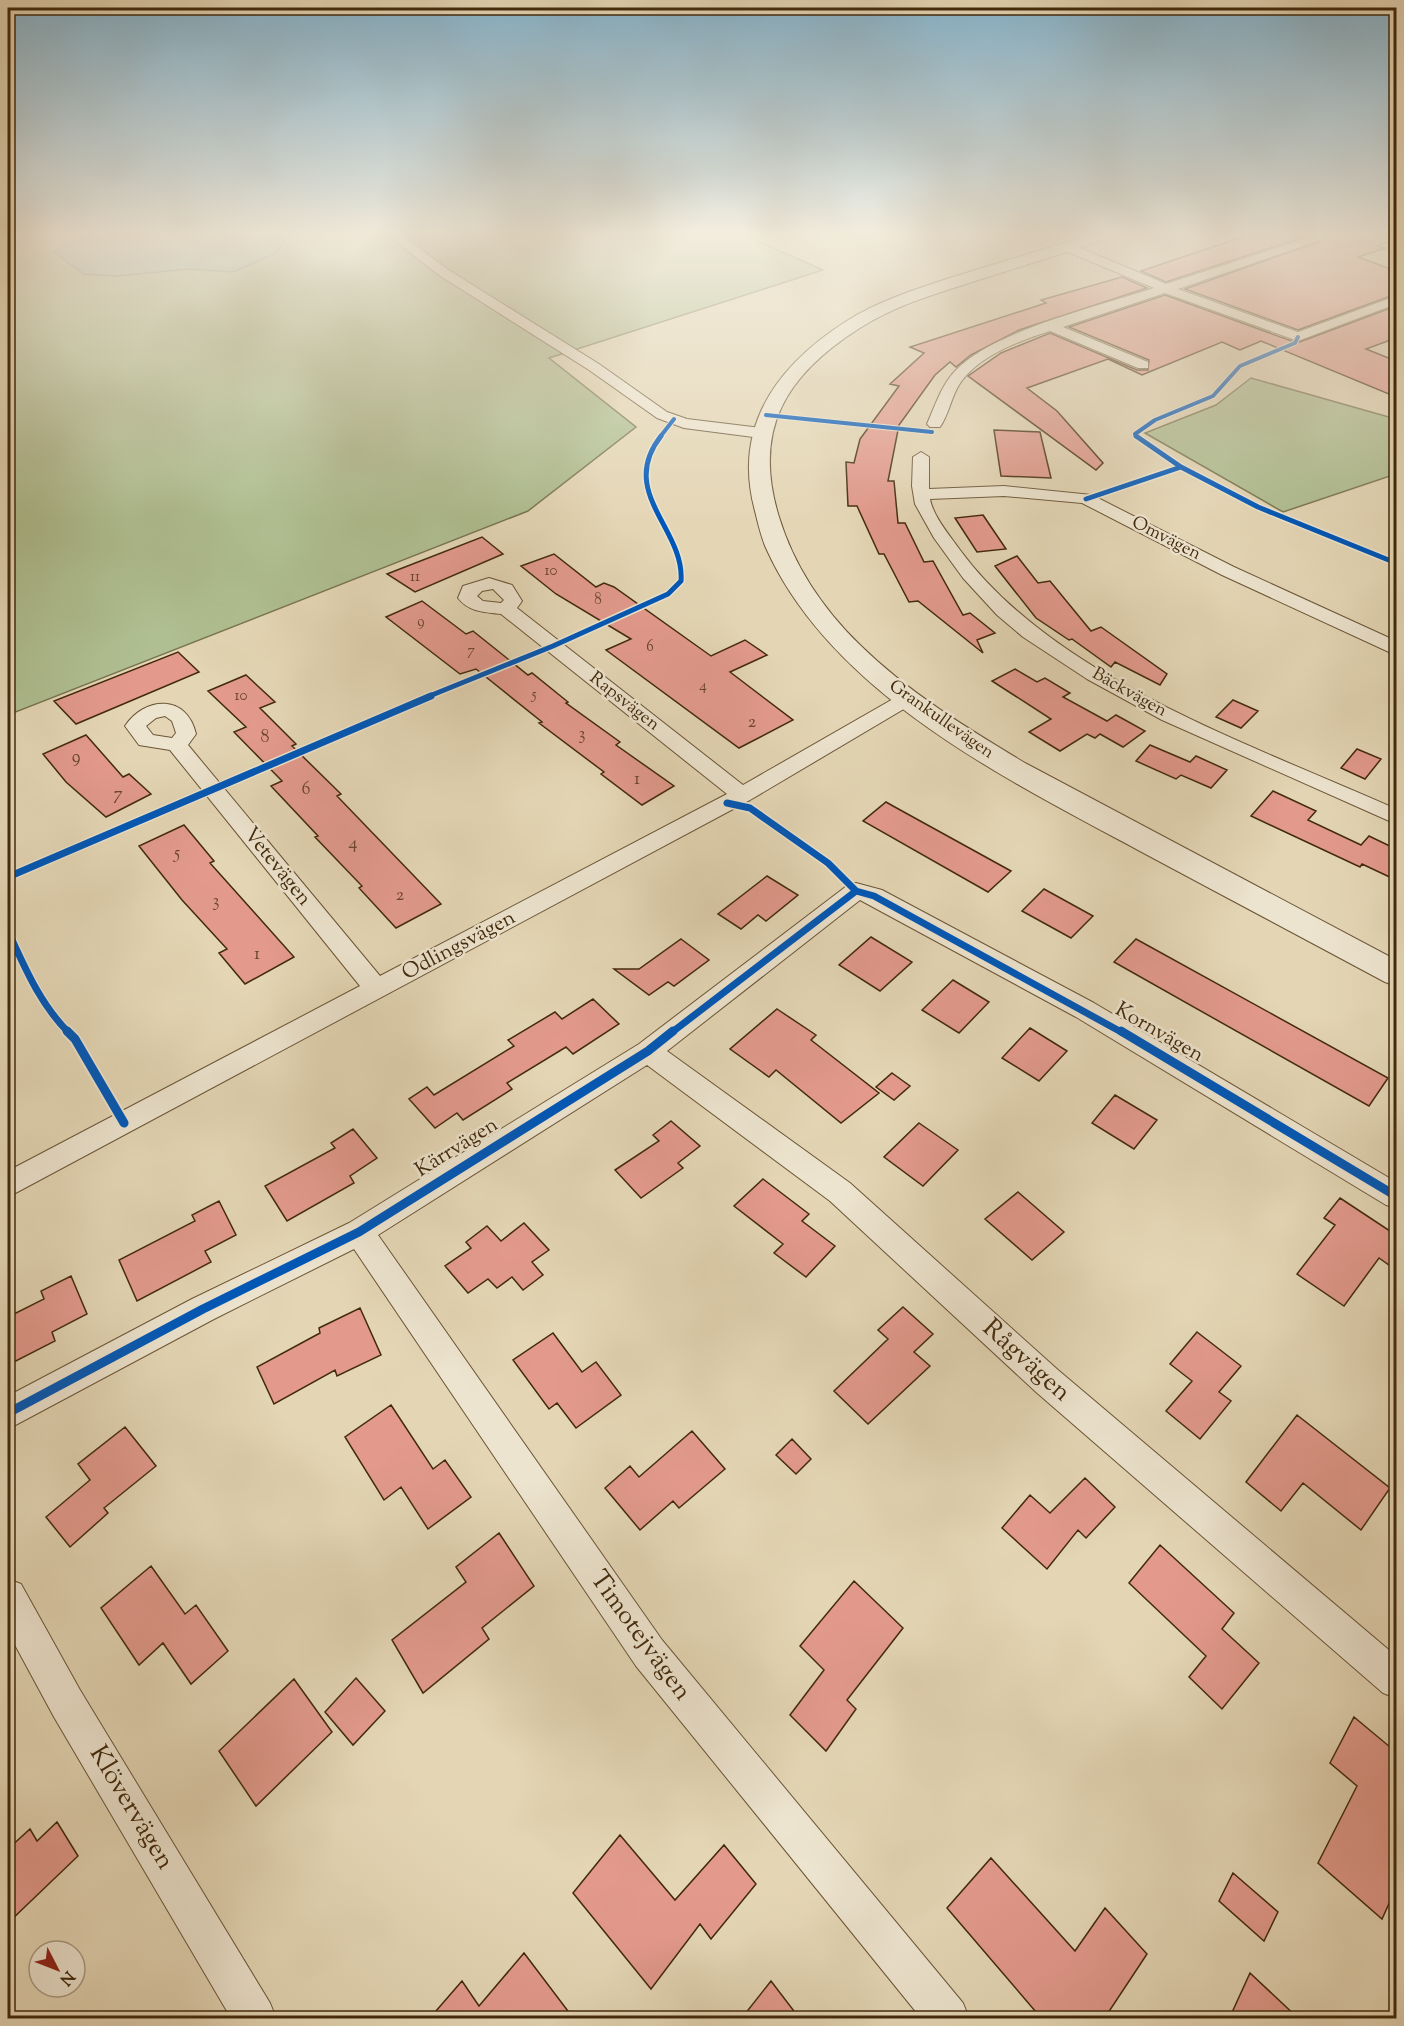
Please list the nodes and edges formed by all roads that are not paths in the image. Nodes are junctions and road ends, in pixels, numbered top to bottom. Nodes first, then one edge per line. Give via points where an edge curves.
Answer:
1 (534, 330) edge
2 (847, 330) edge
3 (1041, 330) edge
4 (1058, 330) edge
5 (1278, 330) edge
6 (1318, 330) edge
7 (1143, 365) dead end
8 (935, 424) dead end
9 (760, 433) junction
10 (921, 457) dead end
11 (922, 495) junction
12 (506, 609) dead end
13 (1396, 648) edge
14 (906, 699) junction
15 (177, 745) dead end
16 (742, 795) junction
17 (1396, 817) edge
18 (900, 909) joint
19 (1396, 974) edge
20 (377, 989) junction
21 (648, 1051) junction
22 (8, 1185) edge
23 (1396, 1196) edge
24 (359, 1232) junction
25 (8, 1413) edge
26 (8, 1597) edge
27 (1396, 1680) edge
28 (255, 2019) edge
29 (948, 2019) edge

1 - 9 street via 662,415 684,423
2 - 9 street, Grankullevägen via 811,356 787,381
3 - 8 street via 997,347 967,368 952,384
4 - 7 street
5 - 6 street via 1298,337
9 - 14 street, Grankullevägen via 757,472 763,516 777,552 801,590 848,648
10 - 11 street
11 - 13 street, Omvägen via 1086,498 1228,571
11 - 17 street, Bäckvägen via 923,504 943,538 969,574 1030,633 1094,675 1169,716
12 - 16 street, Rapsvägen
14 - 16 street, Odlingsvägen
14 - 19 street, Grankullevägen via 989,754 1072,801
15 - 20 street, Vetevägen
16 - 20 street, Odlingsvägen
18 - 21 street, Kärrvägen via 856,891
18 - 23 street, Kornvägen via 1085,1010
20 - 22 street, Odlingsvägen
21 - 24 street, Kärrvägen
21 - 27 street, Rågvägen via 840,1192 1047,1381
24 - 25 street, Kärrvägen via 202,1309
24 - 29 street, Timotejvägen via 649,1653
26 - 28 street, Klövervägen via 41,1661

